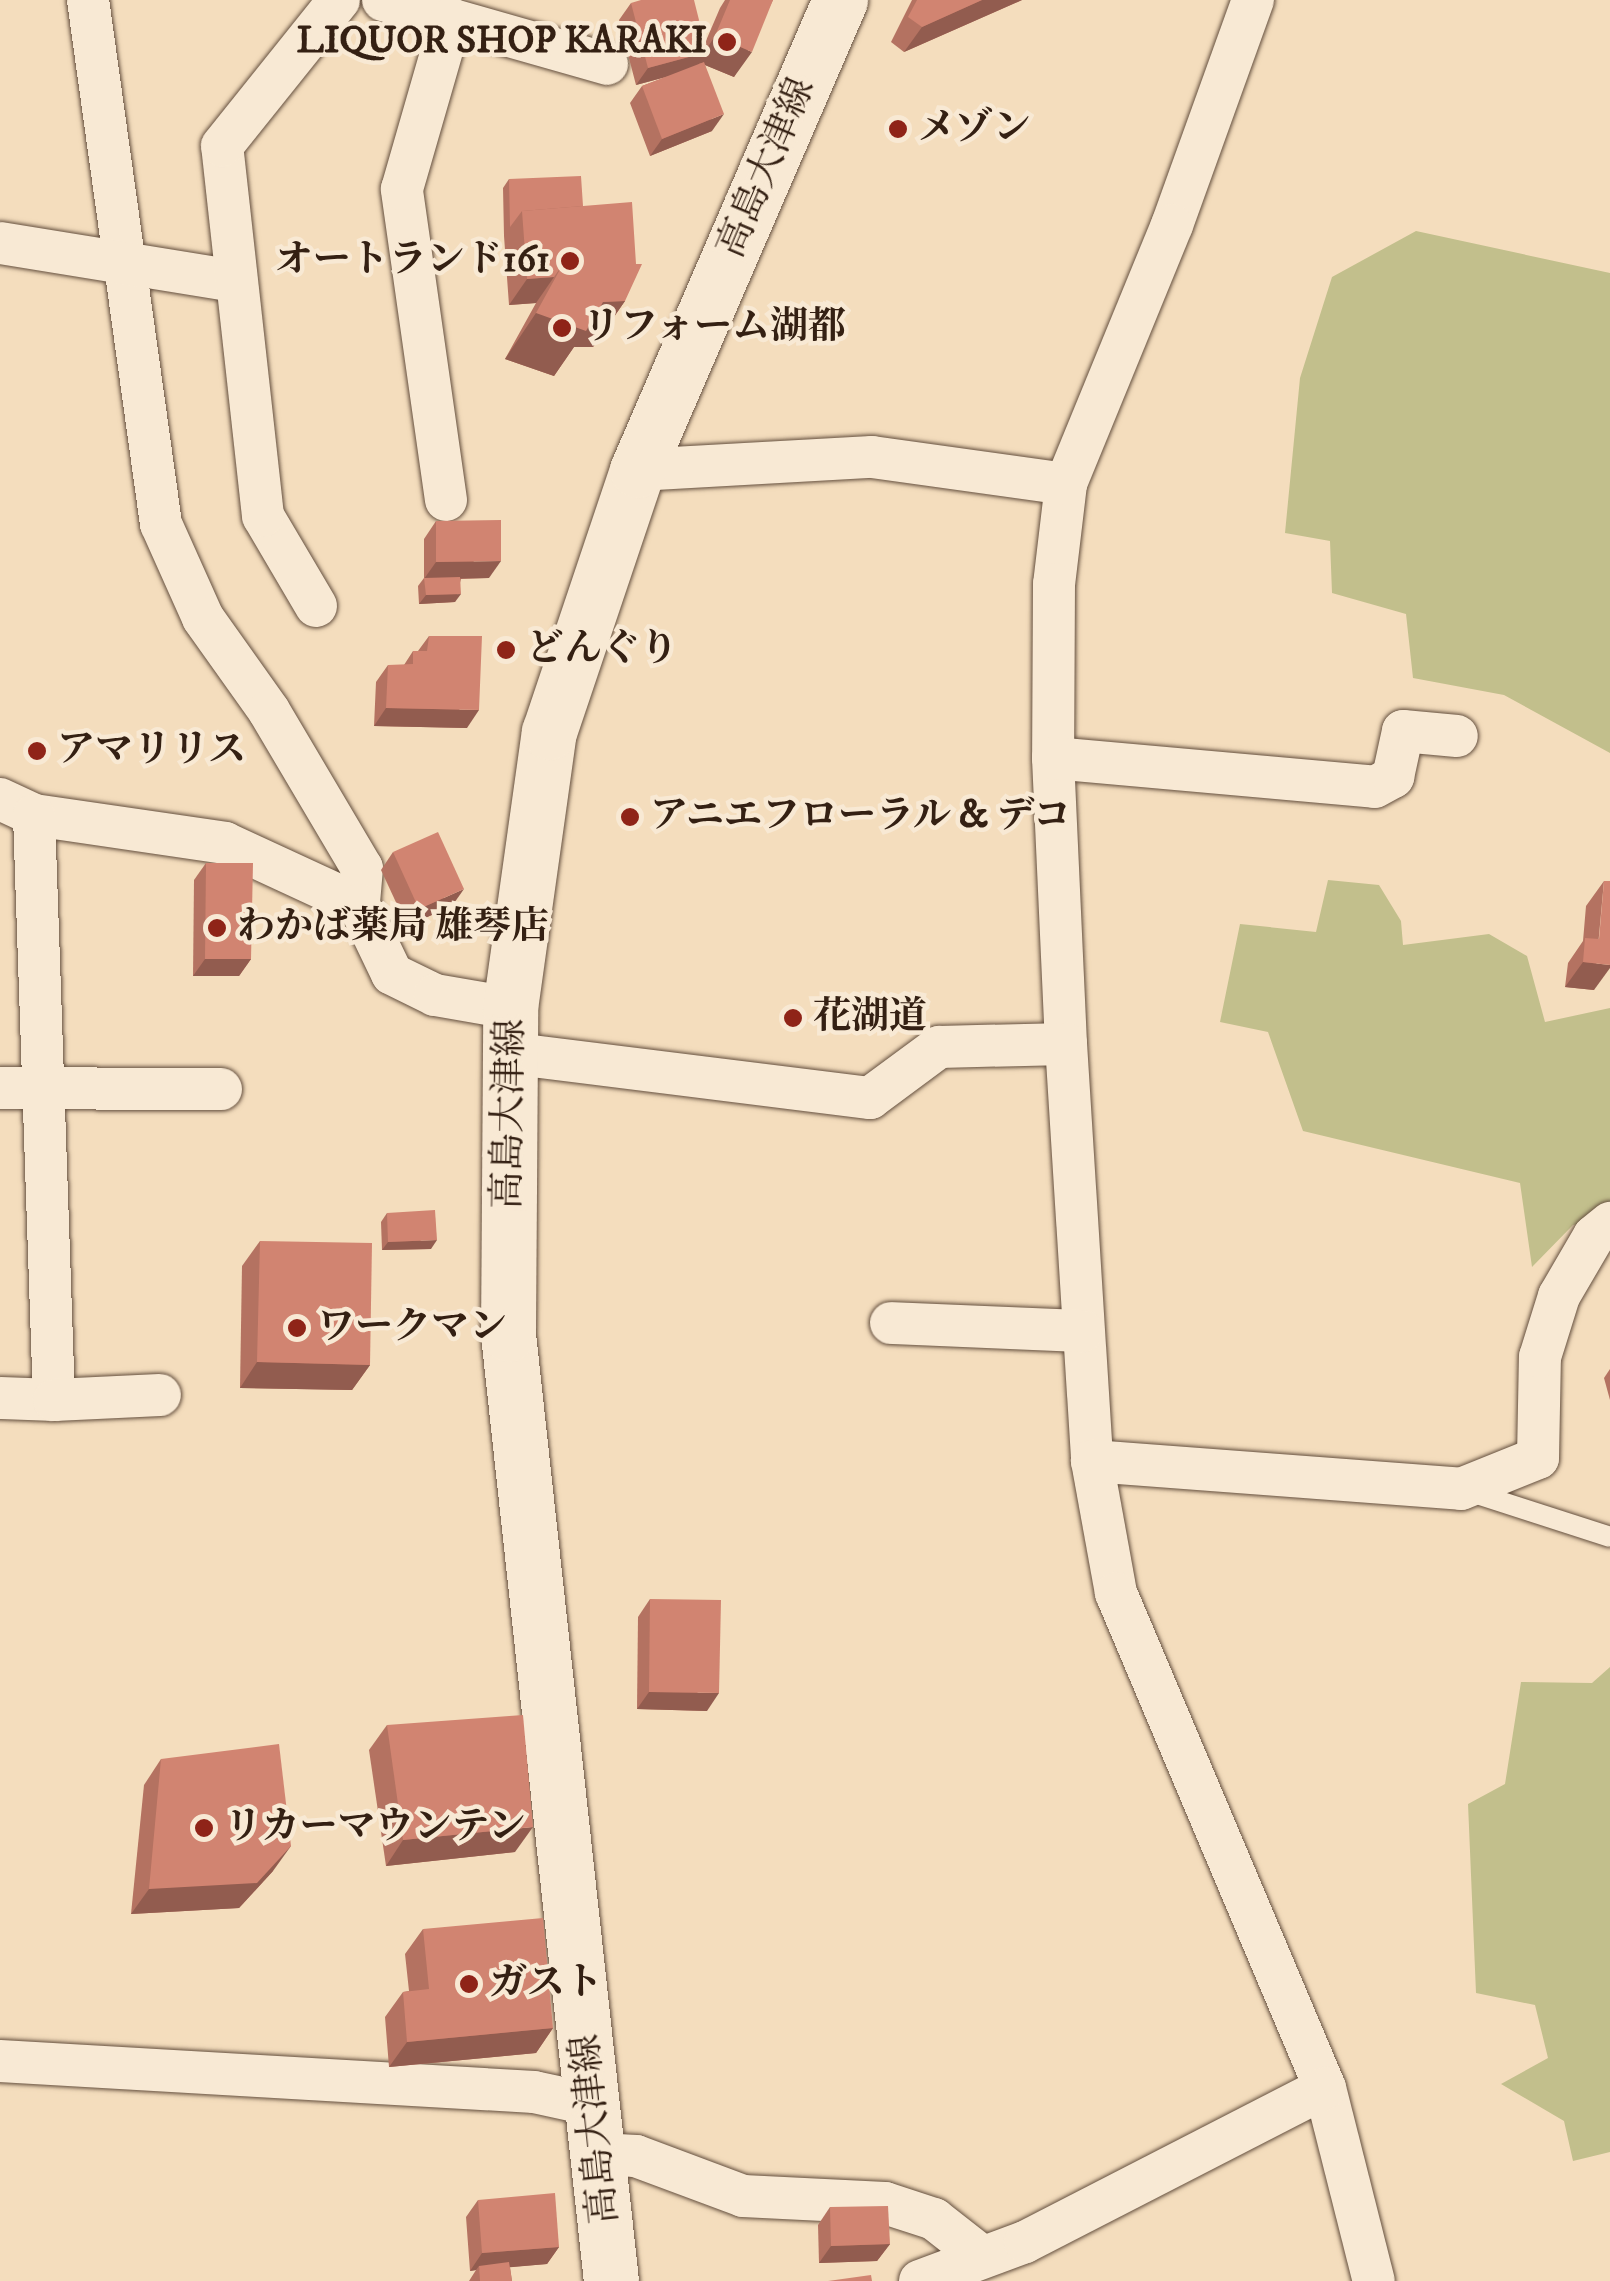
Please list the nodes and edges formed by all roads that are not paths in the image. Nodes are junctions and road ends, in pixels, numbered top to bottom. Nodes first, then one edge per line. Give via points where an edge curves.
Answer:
1 (88, 0) edge
2 (338, 0) edge
3 (383, 0) edge
4 (840, 0) edge
5 (1252, 0) edge
6 (451, 19) junction
7 (607, 64) dead end
8 (0, 243) edge
9 (124, 263) junction
10 (234, 281) junction
11 (637, 470) junction
12 (1066, 484) junction
13 (446, 500) dead end
14 (316, 606) dead end
15 (1457, 736) dead end
16 (1053, 758) junction
17 (17, 807) edge
18 (359, 905) junction
19 (509, 1030) junction
20 (1066, 1044) junction
21 (0, 1088) edge
22 (46, 1088) junction
23 (222, 1089) dead end
24 (1610, 1222) edge
25 (891, 1323) dead end
26 (1083, 1331) junction
27 (160, 1395) dead end
28 (0, 1398) edge
29 (54, 1400) junction
30 (1092, 1461) junction
31 (1461, 1489) junction
32 (1610, 1537) edge
33 (0, 2061) edge
34 (1325, 2088) junction
35 (596, 2129) junction
36 (980, 2255) junction
37 (612, 2281) edge
38 (920, 2281) edge
39 (1374, 2281) edge

1 - 9 street
2 - 10 street via 222,146
3 - 6 street
4 - 11 main road, 高島大津線
5 - 12 street via 1172,225
6 - 7 street
6 - 13 street via 402,190
8 - 9 street
9 - 10 street
9 - 18 street via 161,524 204,618 270,711 362,868
10 - 14 street via 263,516
11 - 12 street via 872,457
11 - 19 main road, 高島大津線 via 549,732
12 - 16 street via 1054,584
15 - 16 street via 1404,730 1393,777 1375,787
16 - 20 street
17 - 18 street via 226,844
17 - 22 street
18 - 19 street via 392,974
19 - 20 street via 870,1098 939,1047
19 - 35 main road, 高島大津線 via 508,1334
20 - 26 street
21 - 22 street
22 - 23 street
22 - 29 street
24 - 31 street via 1594,1236 1560,1296 1540,1358 1538,1458
25 - 26 street
26 - 30 street
27 - 29 street
28 - 29 street
30 - 31 street
30 - 34 street via 1116,1593
31 - 32 lane
33 - 35 street via 534,2092
34 - 36 street via 1025,2242
34 - 39 street
35 - 36 street via 636,2156 744,2196 885,2203 934,2219
35 - 37 main road, 高島大津線
36 - 38 street

